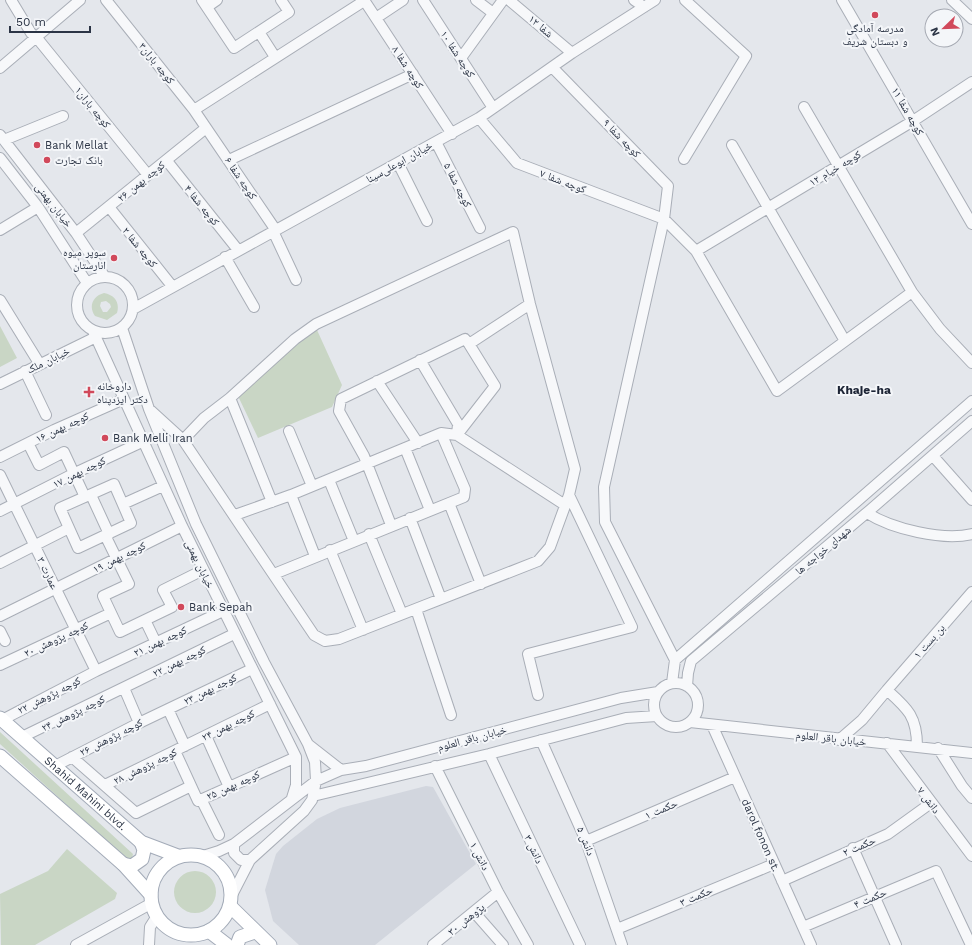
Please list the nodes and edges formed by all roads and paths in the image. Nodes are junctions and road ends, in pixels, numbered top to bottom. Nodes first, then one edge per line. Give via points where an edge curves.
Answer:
1 (11, 0) edge
2 (106, 0) edge
3 (217, 0) edge
4 (281, 0) edge
5 (364, 0) edge
6 (403, 0) edge
7 (423, 0) edge
8 (476, 0) edge
9 (503, 0) edge
10 (509, 0) edge
11 (634, 0) edge
12 (656, 0) edge
13 (686, 0) edge
14 (842, 0) edge
15 (952, 0) edge
16 (76, 1) edge
17 (205, 4) edge
18 (644, 7) junction
19 (493, 13) junction
20 (376, 18) junction
21 (972, 19) edge
22 (259, 32) junction
23 (37, 38) junction
24 (572, 53) junction
25 (275, 57) junction
26 (461, 58) junction
27 (552, 67) junction
28 (0, 68) edge
29 (413, 74) junction
30 (972, 82) edge
31 (804, 107) dead end
32 (493, 108) junction
33 (194, 110) junction
34 (63, 116) dead end
35 (479, 118) junction
36 (913, 121) junction
37 (206, 128) junction
38 (452, 134) junction
39 (2, 138) edge
40 (436, 142) junction
41 (732, 145) dead end
42 (0, 158) edge
43 (684, 159) dead end
44 (229, 160) junction
45 (166, 161) junction
46 (398, 163) junction
47 (838, 167) junction
48 (148, 175) junction
49 (109, 207) junction
50 (38, 208) junction
51 (769, 208) junction
52 (664, 219) junction
53 (427, 221) dead end
54 (972, 224) edge
55 (480, 228) dead end
56 (0, 230) edge
57 (274, 230) junction
58 (76, 233) junction
59 (238, 250) junction
60 (696, 251) junction
61 (225, 257) junction
62 (105, 277) junction
63 (296, 280) dead end
64 (87, 282) junction
65 (172, 286) junction
66 (912, 292) junction
67 (0, 300) edge
68 (530, 304) junction
69 (254, 307) dead end
70 (133, 309) junction
71 (122, 328) junction
72 (95, 334) junction
73 (845, 341) junction
74 (469, 344) junction
75 (420, 360) junction
76 (39, 363) junction
77 (972, 363) edge
78 (25, 371) junction
79 (377, 381) junction
80 (0, 384) edge
81 (230, 398) junction
82 (124, 399) junction
83 (972, 401) edge
84 (149, 410) junction
85 (46, 416) dead end
86 (972, 421) edge
87 (288, 431) dead end
88 (441, 433) junction
89 (457, 435) junction
90 (183, 440) junction
91 (144, 441) junction
92 (28, 443) junction
93 (418, 443) junction
94 (405, 448) junction
95 (932, 456) junction
96 (0, 457) edge
97 (366, 464) junction
98 (75, 473) junction
99 (0, 475) edge
100 (329, 480) junction
101 (163, 486) junction
102 (312, 486) junction
103 (291, 495) junction
104 (569, 495) junction
105 (88, 496) junction
106 (972, 500) edge
107 (272, 502) junction
108 (449, 503) junction
109 (14, 504) junction
110 (123, 504) junction
111 (565, 505) junction
112 (430, 510) junction
113 (0, 511) edge
114 (867, 513) junction
115 (235, 515) junction
116 (410, 518) junction
117 (392, 525) junction
118 (182, 526) junction
119 (70, 528) junction
120 (369, 534) junction
121 (972, 534) edge
122 (107, 535) junction
123 (354, 541) junction
124 (35, 546) junction
125 (330, 550) junction
126 (315, 556) junction
127 (116, 558) junction
128 (0, 563) edge
129 (203, 570) junction
130 (274, 574) junction
131 (481, 584) junction
132 (56, 588) junction
133 (972, 592) edge
134 (441, 599) junction
135 (416, 609) junction
136 (223, 611) junction
137 (111, 613) junction
138 (402, 614) junction
139 (0, 616) edge
140 (146, 620) junction
141 (77, 630) junction
142 (363, 630) junction
143 (0, 631) edge
144 (234, 634) junction
145 (5, 641) dead end
146 (666, 642) junction
147 (156, 643) junction
148 (692, 646) junction
149 (675, 660) junction
150 (0, 665) edge
151 (252, 669) junction
152 (96, 671) junction
153 (672, 683) junction
154 (687, 686) junction
155 (124, 688) junction
156 (886, 690) junction
157 (658, 692) junction
158 (538, 695) dead end
159 (270, 704) junction
160 (168, 709) junction
161 (451, 715) dead end
162 (657, 716) junction
163 (1, 719) edge
164 (139, 722) junction
165 (690, 722) junction
166 (712, 725) junction
167 (206, 736) junction
168 (22, 737) junction
169 (541, 740) junction
170 (839, 740) junction
171 (308, 744) junction
172 (887, 744) junction
173 (185, 746) junction
174 (917, 746) junction
175 (938, 748) junction
176 (175, 751) junction
177 (972, 752) edge
178 (489, 754) junction
179 (0, 756) edge
180 (72, 757) junction
181 (296, 757) junction
182 (55, 766) junction
183 (435, 766) junction
184 (341, 770) junction
185 (735, 777) junction
186 (316, 782) junction
187 (105, 785) junction
188 (191, 786) junction
189 (229, 787) junction
190 (313, 796) junction
191 (292, 798) junction
192 (972, 798) edge
193 (201, 799) junction
194 (931, 803) junction
195 (219, 835) dead end
196 (586, 841) junction
197 (142, 842) junction
198 (234, 844) junction
199 (853, 848) junction
200 (178, 856) junction
201 (203, 856) junction
202 (972, 856) edge
203 (250, 860) junction
204 (123, 864) junction
205 (774, 864) junction
206 (782, 881) junction
207 (498, 892) junction
208 (874, 896) junction
209 (151, 899) junction
210 (231, 900) junction
211 (474, 912) junction
212 (157, 916) junction
213 (803, 927) junction
214 (617, 929) junction
215 (209, 931) junction
216 (255, 932) junction
217 (90, 942) edge
218 (76, 945) edge
219 (149, 945) edge
220 (227, 945) edge
221 (237, 945) edge
222 (270, 945) edge
223 (433, 945) edge
224 (503, 945) edge
225 (528, 945) edge
226 (580, 945) edge
227 (622, 945) edge
228 (811, 945) edge
229 (896, 945) edge
230 (971, 945) edge

1 - 23 street, کوچه باران۱ via 31,33
2 - 33 street, کوچه باران۳
3 - 17 street
4 - 22 street via 289,12
5 - 20 street, کوچه شفا ۸
5 - 25 street
6 - 20 street
7 - 26 street, کوچه شفا ۱۰
8 - 19 street
9 - 19 street
10 - 24 street, شفا ۱۲
11 - 18 street
12 - 18 street, خیابان ابوعلی‌سینا
13 - 43 street via 746,56
14 - 36 street, کوچه شفا ۱۱
15 - 21 street
16 - 23 street
17 - 22 street via 234,48
18 - 24 street, خیابان ابوعلی‌سینا
19 - 26 street
20 - 29 street, کوچه شفا ۸
22 - 25 street
23 - 28 street
23 - 48 street, کوچه باران۱
24 - 27 street, خیابان ابوعلی‌سینا
25 - 33 street
26 - 32 street, کوچه شفا ۱۰
27 - 32 street, خیابان ابوعلی‌سینا
27 - 52 street, کوچه شفا ۹ via 668,186
29 - 38 street, کوچه شفا ۸
29 - 44 street
30 - 36 street, کوچه خیام ۱۲
31 - 47 street
32 - 35 street, خیابان ابوعلی‌سینا
33 - 37 street, کوچه باران۳
34 - 39 street
35 - 38 street, خیابان ابوعلی‌سینا
35 - 52 street, کوچه شفا ۷ via 517,163
36 - 47 street, کوچه خیام ۱۲
36 - 54 street, کوچه شفا ۱۱
37 - 44 street, کوچه شفا ۶
37 - 45 street, کوچه بهمن ۲۶
38 - 40 street, خیابان ابوعلی‌سینا
39 - 58 street, خیابان بهمنی
40 - 46 street, خیابان ابوعلی‌سینا
40 - 55 street, کوچه شفا ۵
41 - 51 street
42 - 50 street, خیابان بهمنی
44 - 57 street, کوچه شفا ۶
45 - 48 street, کوچه بهمن ۲۶
45 - 59 street, کوچه شفا ۴
46 - 53 street
46 - 57 street, خیابان ابوعلی‌سینا
47 - 51 street, کوچه خیام ۱۲
47 - 66 street
48 - 49 street, کوچه بهمن ۲۶
49 - 58 street, کوچه بهمن ۲۶
49 - 65 street, کوچه شفا ۲
50 - 56 street
50 - 64 street, خیابان بهمنی
51 - 60 street, کوچه خیام ۱۲
51 - 73 street
52 - 60 street
52 - 146 street via 604,488 605,522
57 - 59 street, خیابان ابوعلی‌سینا
57 - 63 street, کوچه شفا ۶
58 - 62 street, خیابان بهمنی
59 - 61 street, خیابان ابوعلی‌سینا
60 - 73 street via 777,391
61 - 65 street, خیابان ابوعلی‌سینا
61 - 69 street
62 - 64 street
62 - 70 street via 120,281 126,286
64 - 72 street via 78,296 77,313
65 - 70 street, خیابان ابوعلی‌سینا
66 - 73 street
66 - 77 street via 940,329
67 - 76 street
68 - 74 street
68 - 81 street via 513,232 316,324 294,339
68 - 104 street via 575,469
70 - 71 street
71 - 72 street via 111,333
71 - 84 street, خیابان بهمنی
72 - 76 street, خیابان ملک
72 - 82 street, خیابان بهمنی
74 - 75 street via 465,338
74 - 89 street via 495,386
75 - 79 street
75 - 89 street via 458,424
76 - 78 street, خیابان ملک
78 - 80 street, خیابان ملک
78 - 85 street
79 - 93 street
79 - 97 street via 341,399 339,411
81 - 90 street via 204,418
81 - 107 street
82 - 91 street, خیابان بهمنی
82 - 92 street, کوچه بهمن ۱۶
83 - 148 street, شهدای خواجه ها
84 - 90 street
84 - 171 street, خیابان بهمنی via 196,524
86 - 95 street, شهدای خواجه ها
87 - 102 street
88 - 89 street
88 - 93 street
88 - 108 street via 465,489 464,497
89 - 111 street
90 - 115 street
91 - 98 street, کوچه بهمن ۱۷
91 - 101 street, خیابان بهمنی
92 - 96 street, کوچه بهمن ۱۶
92 - 98 street via 38,465 64,452
93 - 94 street
94 - 97 street
94 - 112 street
95 - 106 street
95 - 114 street, شهدای خواجه ها
97 - 100 street
97 - 117 street
98 - 105 street
98 - 109 street, کوچه بهمن ۱۷
99 - 109 street, عمارت ۳
100 - 102 street
100 - 123 street
101 - 110 street
101 - 118 street, خیابان بهمنی
102 - 103 street
103 - 107 street
103 - 126 street
104 - 111 street
104 - 158 street via 632,627 528,654
105 - 110 street via 114,484
105 - 119 street via 60,508
105 - 122 street
107 - 115 street
108 - 112 street
108 - 131 street
109 - 113 street, کوچه بهمن ۱۷
109 - 124 street, عمارت ۳
110 - 122 street via 131,523
111 - 131 street via 550,547 538,561
112 - 116 street
114 - 121 street via 876,519 940,537
114 - 154 street, شهدای خواجه ها via 691,662
115 - 130 street
116 - 117 street
116 - 134 street
117 - 120 street
118 - 127 street, کوچه بهمن ۱۹
118 - 129 street, خیابان بهمنی
119 - 122 street via 78,548
119 - 124 street
120 - 123 street
120 - 138 street
122 - 127 street
123 - 125 street
124 - 128 street
124 - 132 street, عمارت ۳
125 - 126 street
125 - 142 street
126 - 130 street
127 - 132 street, کوچه بهمن ۱۹
127 - 137 street via 129,584 103,596
129 - 136 street, خیابان بهمنی
129 - 140 street via 163,590 172,607
130 - 142 street via 314,635 325,641
131 - 134 street
132 - 139 street, کوچه بهمن ۱۹
132 - 141 street, عمارت ۳
133 - 156 street, بن بست ۱
134 - 135 street
135 - 138 street
135 - 161 street
136 - 144 street, خیابان بهمنی
136 - 147 street, کوچه بهمن ۲۱
137 - 140 street via 120,632
137 - 141 street, کوچه پژوهش ۲۰
138 - 142 street
140 - 147 street
141 - 150 street, کوچه پژوهش ۲۰
141 - 152 street, عمارت ۳
143 - 145 street
144 - 151 street, خیابان بهمنی
144 - 155 street, کوچه بهمن ۲۲
146 - 148 street via 684,649
146 - 149 street
147 - 152 street, کوچه بهمن ۲۱
148 - 149 street, شهدای خواجه ها
149 - 153 street
151 - 159 street, خیابان بهمنی
151 - 160 street, کوجه بهمن ۲۳
152 - 163 street, کوچه پژوهش ۲۲
153 - 154 street
153 - 157 street
154 - 165 street via 697,696 698,703 695,717
155 - 164 street
155 - 168 street, کوچه پژوهش ۲۴
156 - 170 street, بن بست ۱ via 862,720
156 - 174 street via 908,708 917,733
157 - 162 street via 654,702
157 - 184 street, خیابان باقر العلوم via 621,698 373,764
159 - 167 street, کوچه بهمن ۲۴
159 - 181 street, خیابان بهمنی
160 - 164 street, کوچه پژوهش ۲۶
160 - 173 street
162 - 165 street via 668,726 683,726
162 - 169 street, خیابان باقر العلوم via 626,718
163 - 168 main road, Shahid Mahini blvd.
164 - 180 street, کوچه پژوهش ۲۶
165 - 166 street, خیابان باقر العلوم
166 - 170 street, خیابان باقر العلوم
166 - 185 street, darol fonon st.
167 - 173 street, کوچه بهمن ۲۴
167 - 189 street
168 - 182 main road, Shahid Mahini blvd.
169 - 178 street, خیابان باقر العلوم
169 - 196 street, دانش ۵
170 - 172 street, خیابان باقر العلوم
171 - 184 street
171 - 186 street, خیابان بهمنی via 315,762
172 - 174 street, خیابان باقر العلوم
172 - 194 street, دانش ۷
173 - 176 street, کوچه پژوهش ۲۸
174 - 175 street, خیابان باقر العلوم
175 - 177 street, خیابان باقر العلوم
175 - 192 street
176 - 187 street, کوچه پژوهش ۲۸
176 - 188 street, کوچه بهمن ۲۵
178 - 183 street, خیابان باقر العلوم
178 - 226 street, دانش ۳
179 - 204 main road
180 - 182 street, کوچه پژوهش ۲۶
180 - 187 street
181 - 189 street, کوچه بهمن ۲۵
181 - 191 street, خیابان بهمنی via 296,785
182 - 197 main road, Shahid Mahini blvd.
183 - 190 street, خیابان باقر العلوم
183 - 207 street, دانش ۱
184 - 186 street, خیابان باقر العلوم
185 - 196 street, حکمت ۱
185 - 205 street, darol fonon st.
186 - 190 street, خیابان بهمنی
186 - 191 street, خیابان باقر العلوم
187 - 188 street via 136,813
188 - 193 street, کوچه بهمن ۲۵ via 198,801
189 - 193 street, کوچه بهمن ۲۵
190 - 203 street via 304,811
191 - 198 street, خیابان باقر العلوم
193 - 195 street
194 - 199 street, حکمت ۲ via 888,834
194 - 202 street, دانش ۷
196 - 214 street, دانش ۵
197 - 200 main road, Shahid Mahini blvd.
197 - 204 main road via 142,859 132,866
198 - 201 street, خیابان باقر العلوم
198 - 203 street via 234,853 241,860
199 - 206 street, حکمت ۲
199 - 208 street
200 - 201 main road
200 - 209 main road via 167,862 158,872 153,883
201 - 210 main road via 215,862 224,871 230,882
203 - 210 street
204 - 209 main road
205 - 206 street, darol fonon st.
205 - 214 street, حکمت ۳
206 - 213 street, darol fonon st.
207 - 211 street, پژوهش ۳۰
207 - 225 street, دانش ۱
208 - 213 street, حکمت ۴
208 - 229 street
208 - 230 street, حکمت ۴ via 936,871
209 - 212 main road
209 - 217 street
210 - 215 main road via 226,916 219,925
210 - 216 main road
211 - 223 street, پژوهش ۳۰
211 - 224 street
212 - 215 main road via 166,927 179,933 194,935
212 - 219 street via 150,927
213 - 228 street, darol fonon st.
214 - 227 street, دانش ۵
215 - 220 main road
216 - 221 main road via 240,937
216 - 222 main road
217 - 218 street

